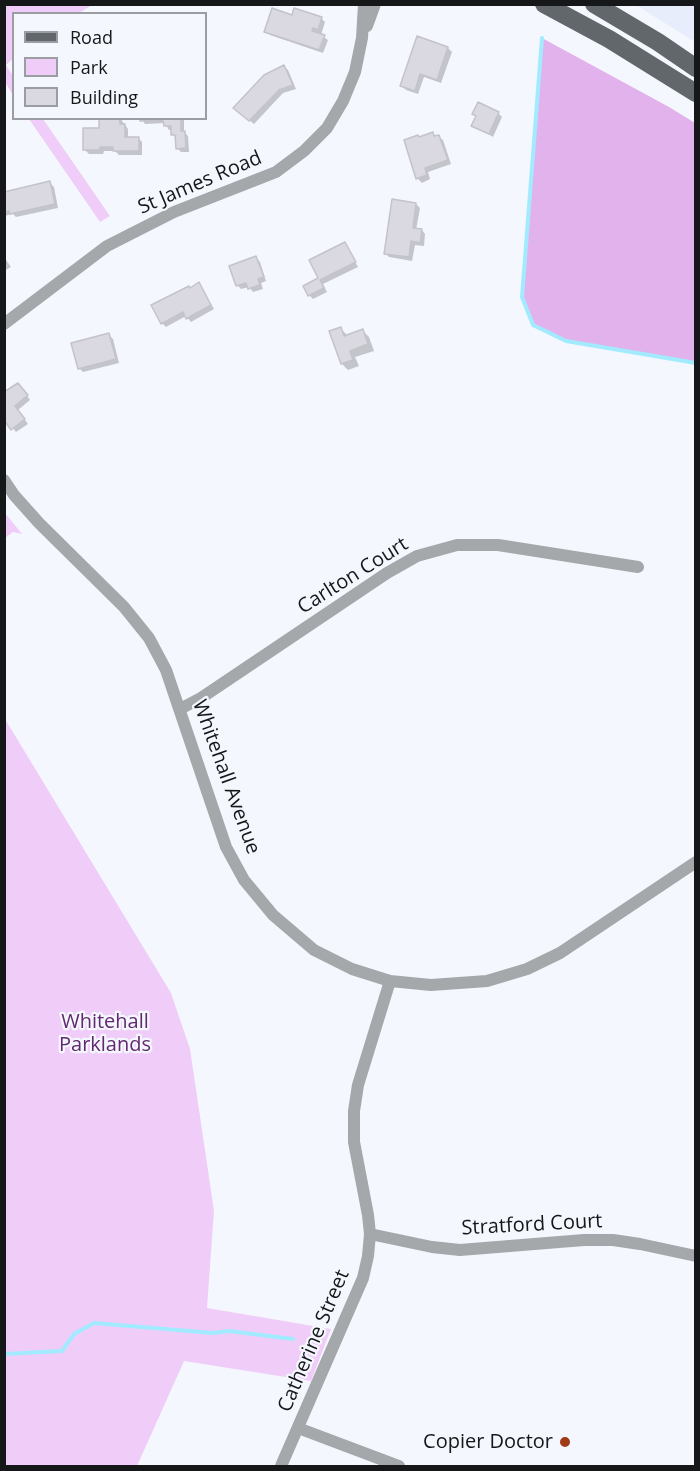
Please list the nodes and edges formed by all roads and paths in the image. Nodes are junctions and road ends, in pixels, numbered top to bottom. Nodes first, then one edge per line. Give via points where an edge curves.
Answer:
1 (364, 4) edge
2 (375, 4) edge
3 (544, 4) edge
4 (594, 4) edge
5 (362, 38) junction
6 (696, 68) edge
7 (696, 93) edge
8 (4, 324) edge
9 (4, 480) edge
10 (638, 567) dead end
11 (180, 710) junction
12 (696, 862) edge
13 (390, 981) junction
14 (370, 1234) junction
15 (696, 1256) edge
16 (298, 1428) junction
17 (281, 1467) edge
18 (399, 1467) edge

1 - 5 street, St James Road
2 - 5 street, St James Road
3 - 7 main road
4 - 6 main road
5 - 8 street, St James Road via 355,72 343,101 327,128 304,151 276,172 174,212 107,246
9 - 11 street, Whitehall Avenue via 39,523 124,607 148,638 166,670
10 - 11 street, Carlton Court via 498,545 457,545 417,556
11 - 13 street, Whitehall Avenue via 226,847 244,880 273,915 314,950 352,969
12 - 13 street, Whitehall Avenue via 560,953 527,969 487,981 431,985
13 - 14 street, Catherine Street via 358,1085 354,1111 354,1142
14 - 15 street, Stratford Court via 460,1250 613,1240
14 - 16 street, Catherine Street via 363,1278
16 - 17 street, Catherine Street
16 - 18 street

